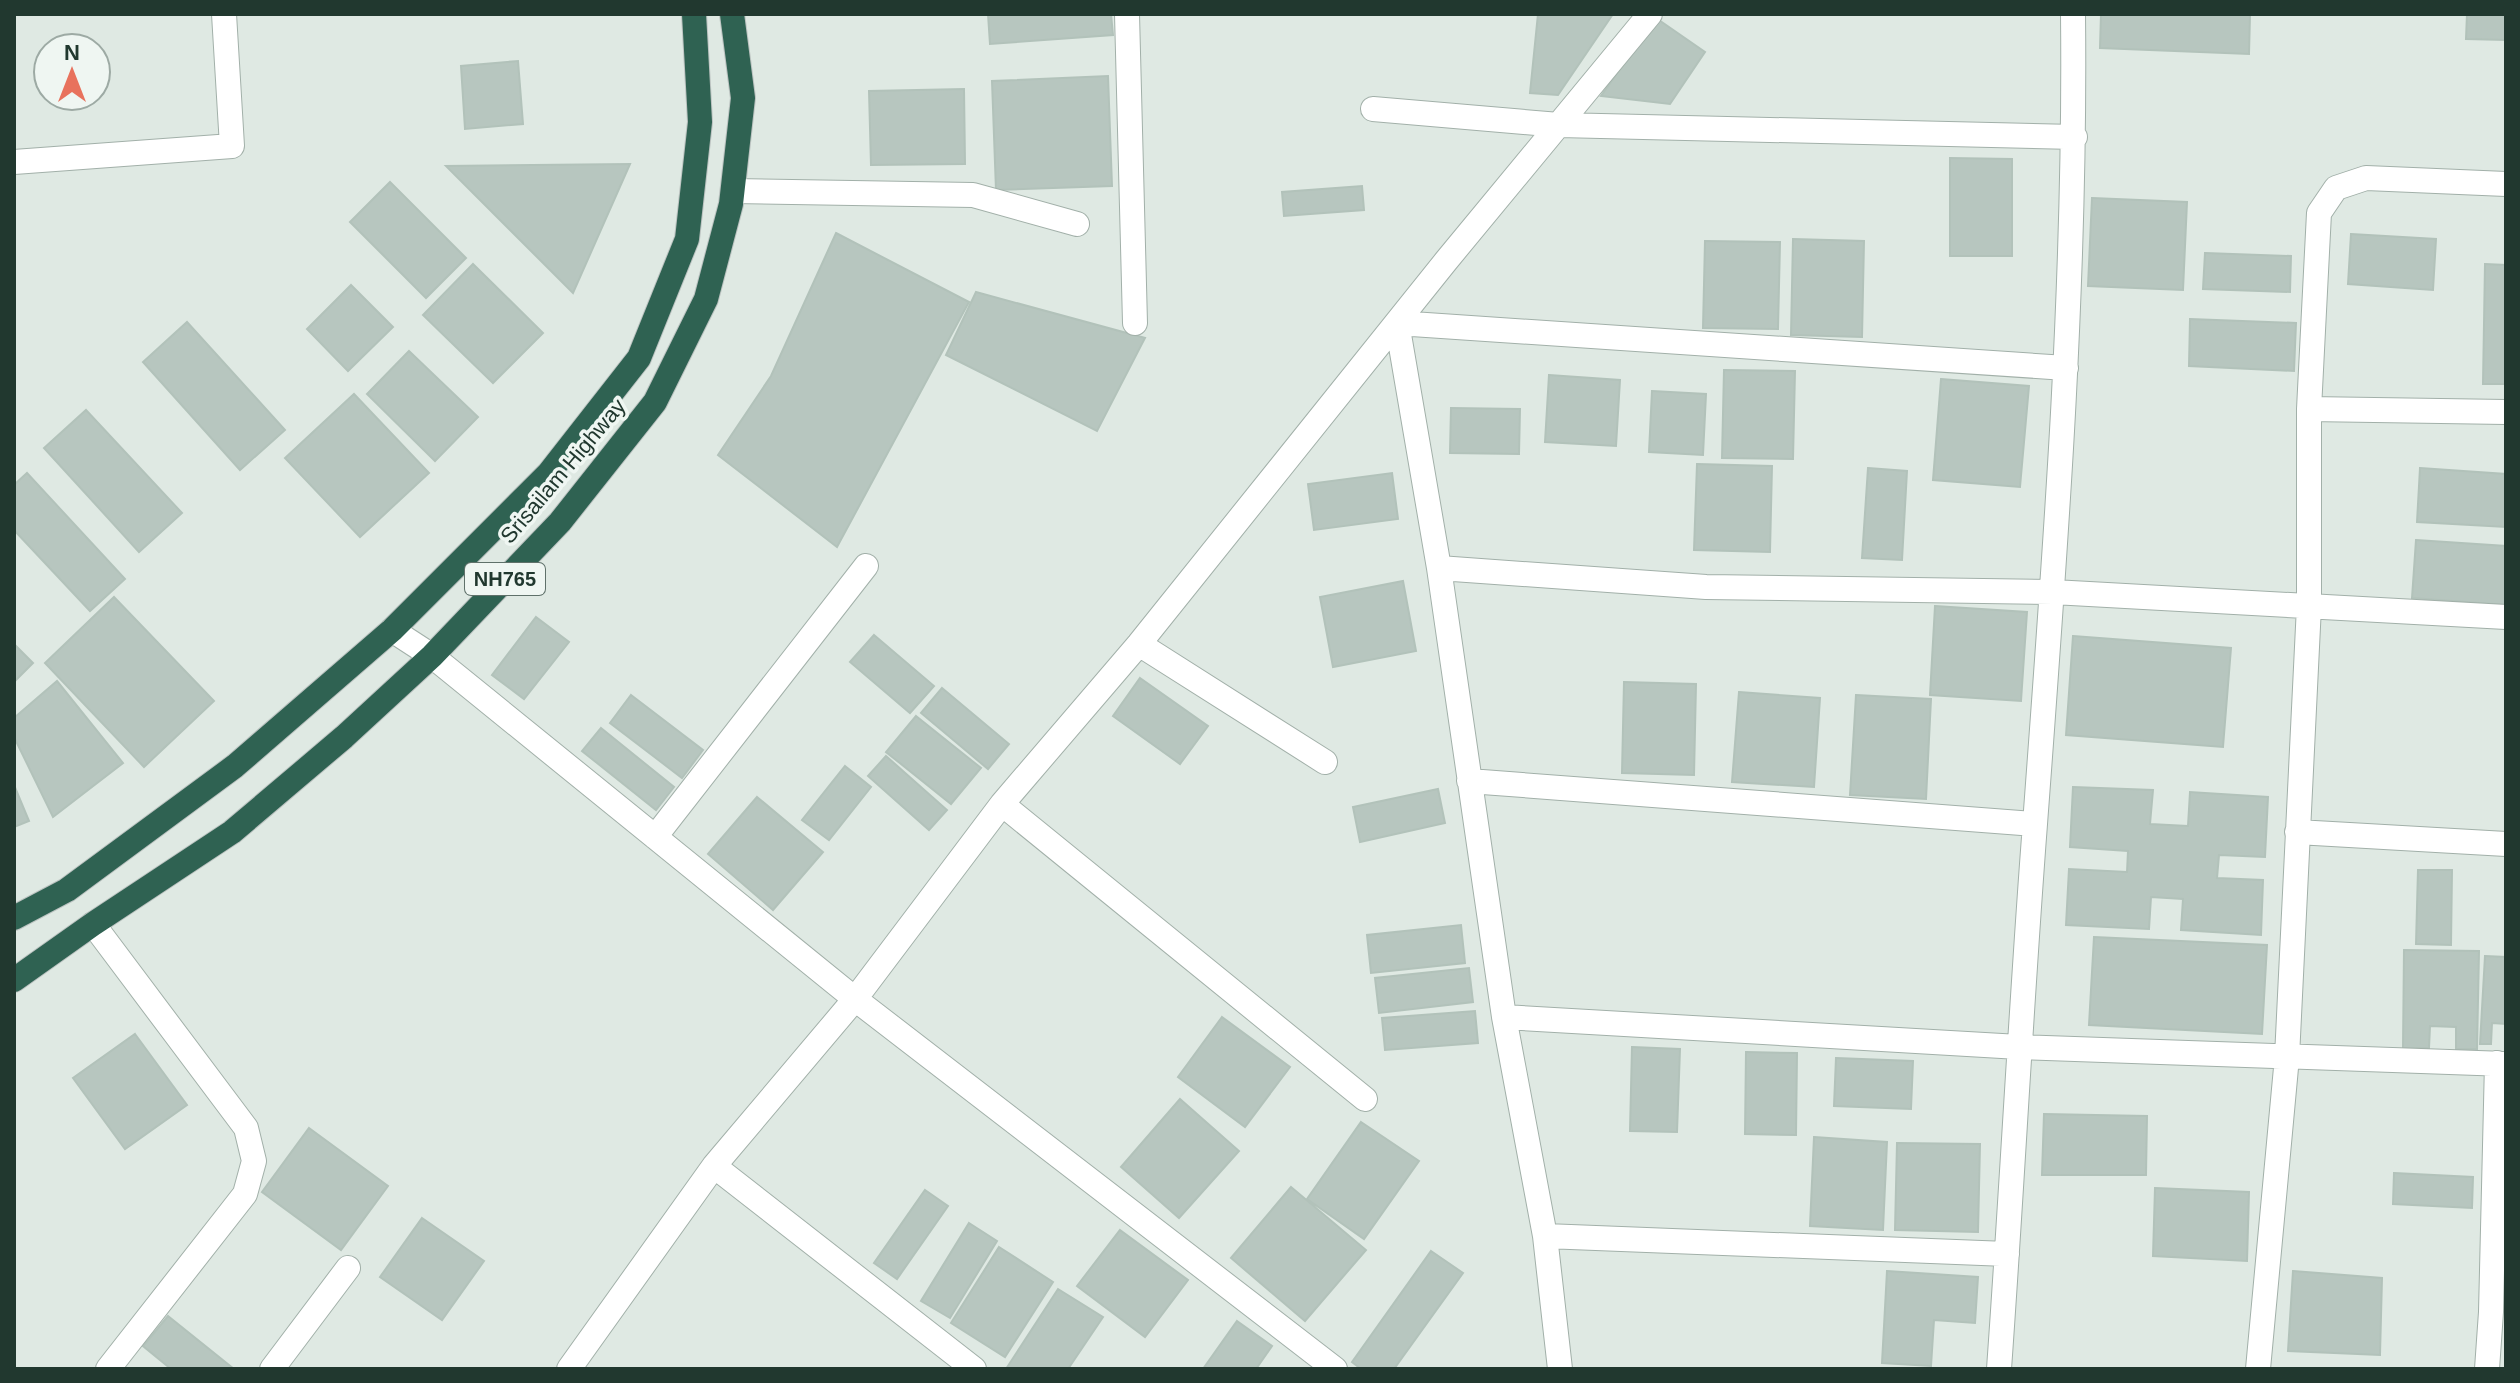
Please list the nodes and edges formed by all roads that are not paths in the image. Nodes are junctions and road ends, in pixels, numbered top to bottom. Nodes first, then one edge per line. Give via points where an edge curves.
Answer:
1 (224, 14) edge
2 (694, 14) edge
3 (732, 14) edge
4 (1127, 14) edge
5 (1650, 14) edge
6 (2073, 14) edge
7 (1373, 109) dead end
8 (1559, 125) junction
9 (2075, 137) junction
10 (14, 162) edge
11 (2506, 184) edge
12 (733, 191) junction
13 (1077, 224) dead end
14 (1135, 323) dead end
15 (1397, 323) junction
16 (2066, 368) junction
17 (2309, 409) junction
18 (2506, 412) edge
19 (866, 566) dead end
20 (1439, 568) junction
21 (2053, 592) junction
22 (2309, 606) junction
23 (2506, 617) edge
24 (392, 630) junction
25 (1139, 644) junction
26 (432, 656) junction
27 (1325, 762) dead end
28 (1469, 781) junction
29 (1002, 804) junction
30 (2035, 824) junction
31 (2297, 832) junction
32 (655, 837) junction
33 (2506, 844) edge
34 (14, 918) edge
35 (93, 924) junction
36 (14, 980) edge
37 (855, 999) junction
38 (1504, 1017) junction
39 (2019, 1047) junction
40 (2287, 1057) junction
41 (2501, 1064) edge
42 (1365, 1099) dead end
43 (714, 1166) junction
44 (1545, 1236) junction
45 (2007, 1254) junction
46 (348, 1268) dead end
47 (2499, 1312) edge
48 (578, 1366) edge
49 (108, 1369) edge
50 (272, 1369) edge
51 (974, 1369) edge
52 (1335, 1369) edge
53 (1560, 1369) edge
54 (1999, 1369) edge
55 (2258, 1369) edge
56 (2487, 1369) edge

1 - 10 street via 232,146
2 - 24 highway, Srisailam Highway / NH765 via 700,122 687,239 639,358 549,473
3 - 12 highway, Srisailam Highway / NH765 via 743,98
4 - 14 street
5 - 8 street
6 - 9 street
7 - 8 street
8 - 9 street
8 - 15 street
9 - 16 street
11 - 17 street via 2366,178 2336,188 2319,213
12 - 13 street via 973,195
12 - 26 highway, Srisailam Highway / NH765 via 706,299 655,402 560,522
15 - 16 street
15 - 20 street
15 - 25 street
16 - 21 street
17 - 18 street
17 - 22 street
19 - 32 street
20 - 21 street via 1706,587
20 - 28 street
21 - 22 street
21 - 30 street
22 - 23 street
22 - 31 street
24 - 26 street
24 - 34 highway, Srisailam Highway / NH765 via 235,766 67,890
25 - 27 street
25 - 29 street
26 - 32 street
26 - 35 highway, Srisailam Highway / NH765 via 232,832
28 - 30 street
28 - 38 street
29 - 37 street
29 - 42 street
30 - 39 street
31 - 33 street
31 - 40 street
32 - 37 street
35 - 36 highway, Srisailam Highway / NH765
35 - 49 street via 246,1128 254,1161 245,1194
37 - 43 street
37 - 52 street
38 - 39 street
38 - 44 street
39 - 40 street
39 - 45 street
40 - 41 street
40 - 55 street
41 - 47 street
43 - 48 street
43 - 51 street
44 - 45 street
44 - 53 street
45 - 54 street
46 - 50 street
47 - 56 street

